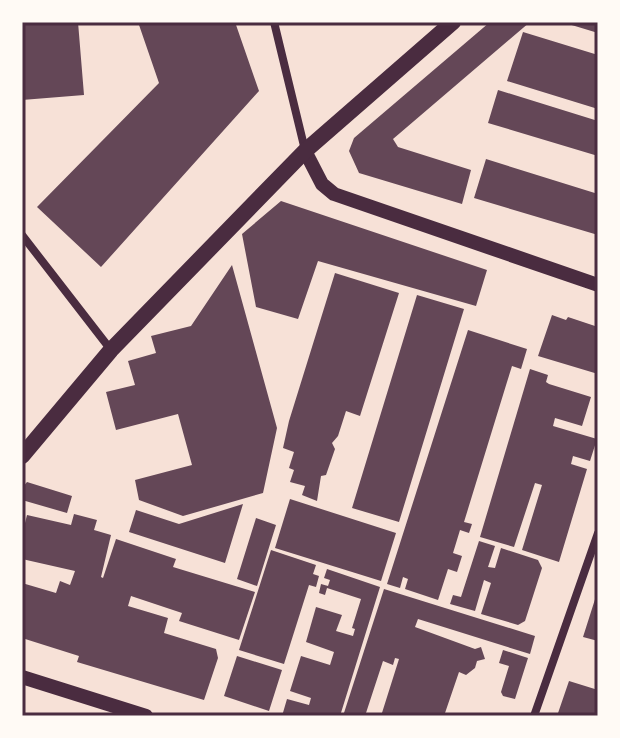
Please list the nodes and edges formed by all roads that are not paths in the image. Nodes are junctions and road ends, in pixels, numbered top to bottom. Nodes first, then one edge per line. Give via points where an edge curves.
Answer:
1 (274, 22) edge
2 (453, 22) edge
3 (305, 151) junction
4 (22, 235) edge
5 (598, 285) edge
6 (111, 350) junction
7 (22, 456) edge
8 (598, 533) edge
9 (22, 677) edge
10 (146, 716) edge
11 (534, 716) edge

1 - 3 street
2 - 3 main road
3 - 5 street via 322,184 334,194
3 - 6 main road
4 - 6 street
6 - 7 main road
8 - 11 street
9 - 10 street

